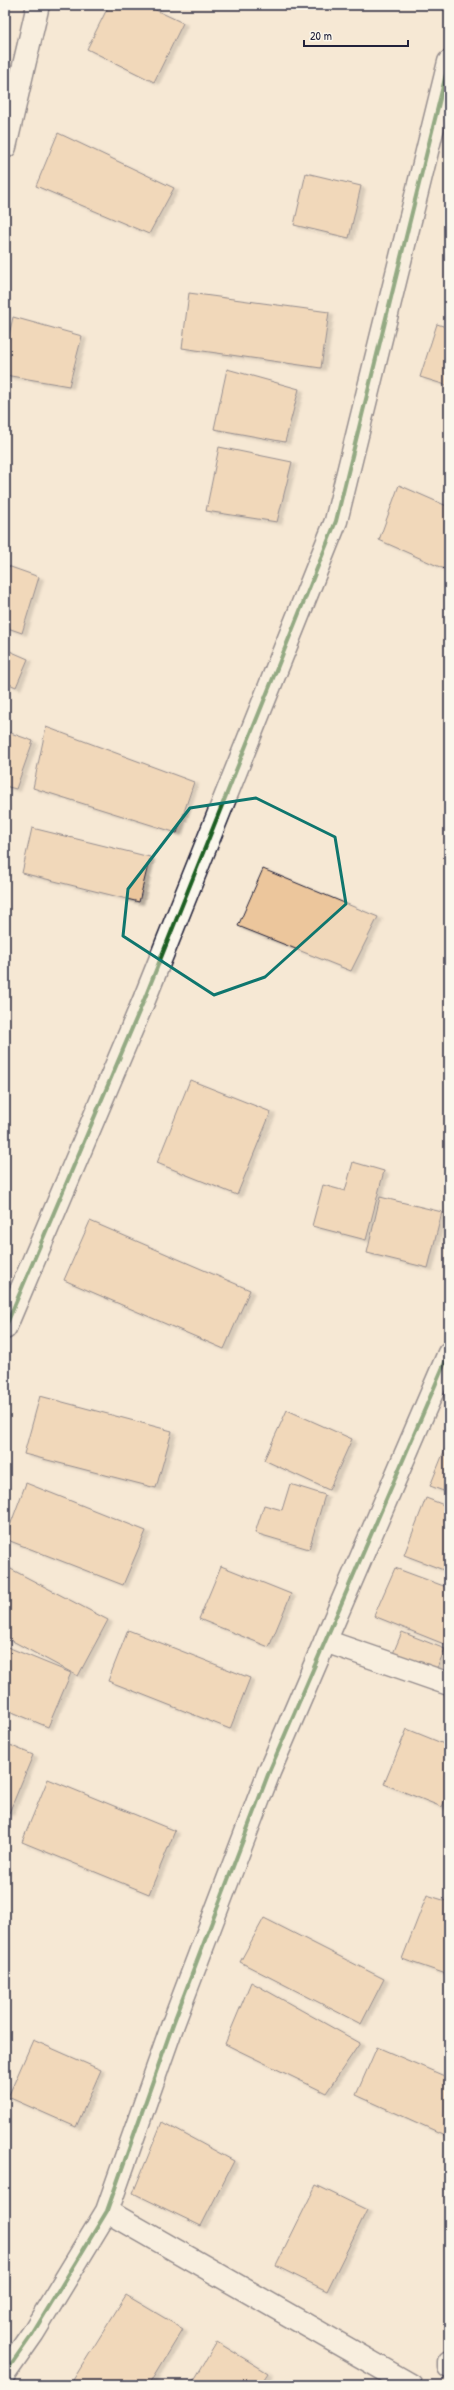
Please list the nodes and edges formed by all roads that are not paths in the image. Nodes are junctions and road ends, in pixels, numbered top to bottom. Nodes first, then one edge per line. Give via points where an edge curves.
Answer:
1 (38, 5) edge
2 (449, 62) edge
3 (5, 147) edge
4 (5, 1328) edge
5 (449, 1353) edge
6 (325, 1641) junction
7 (449, 1684) edge
8 (107, 2211) junction
9 (449, 2362) edge
10 (449, 2367) edge
11 (5, 2373) edge
12 (411, 2385) edge

1 - 3 street
2 - 4 street via 336,520 144,1000
5 - 6 street
6 - 7 street
6 - 8 street via 269,1772 173,2024
8 - 11 street via 33,2333
8 - 12 street
9 - 10 street

